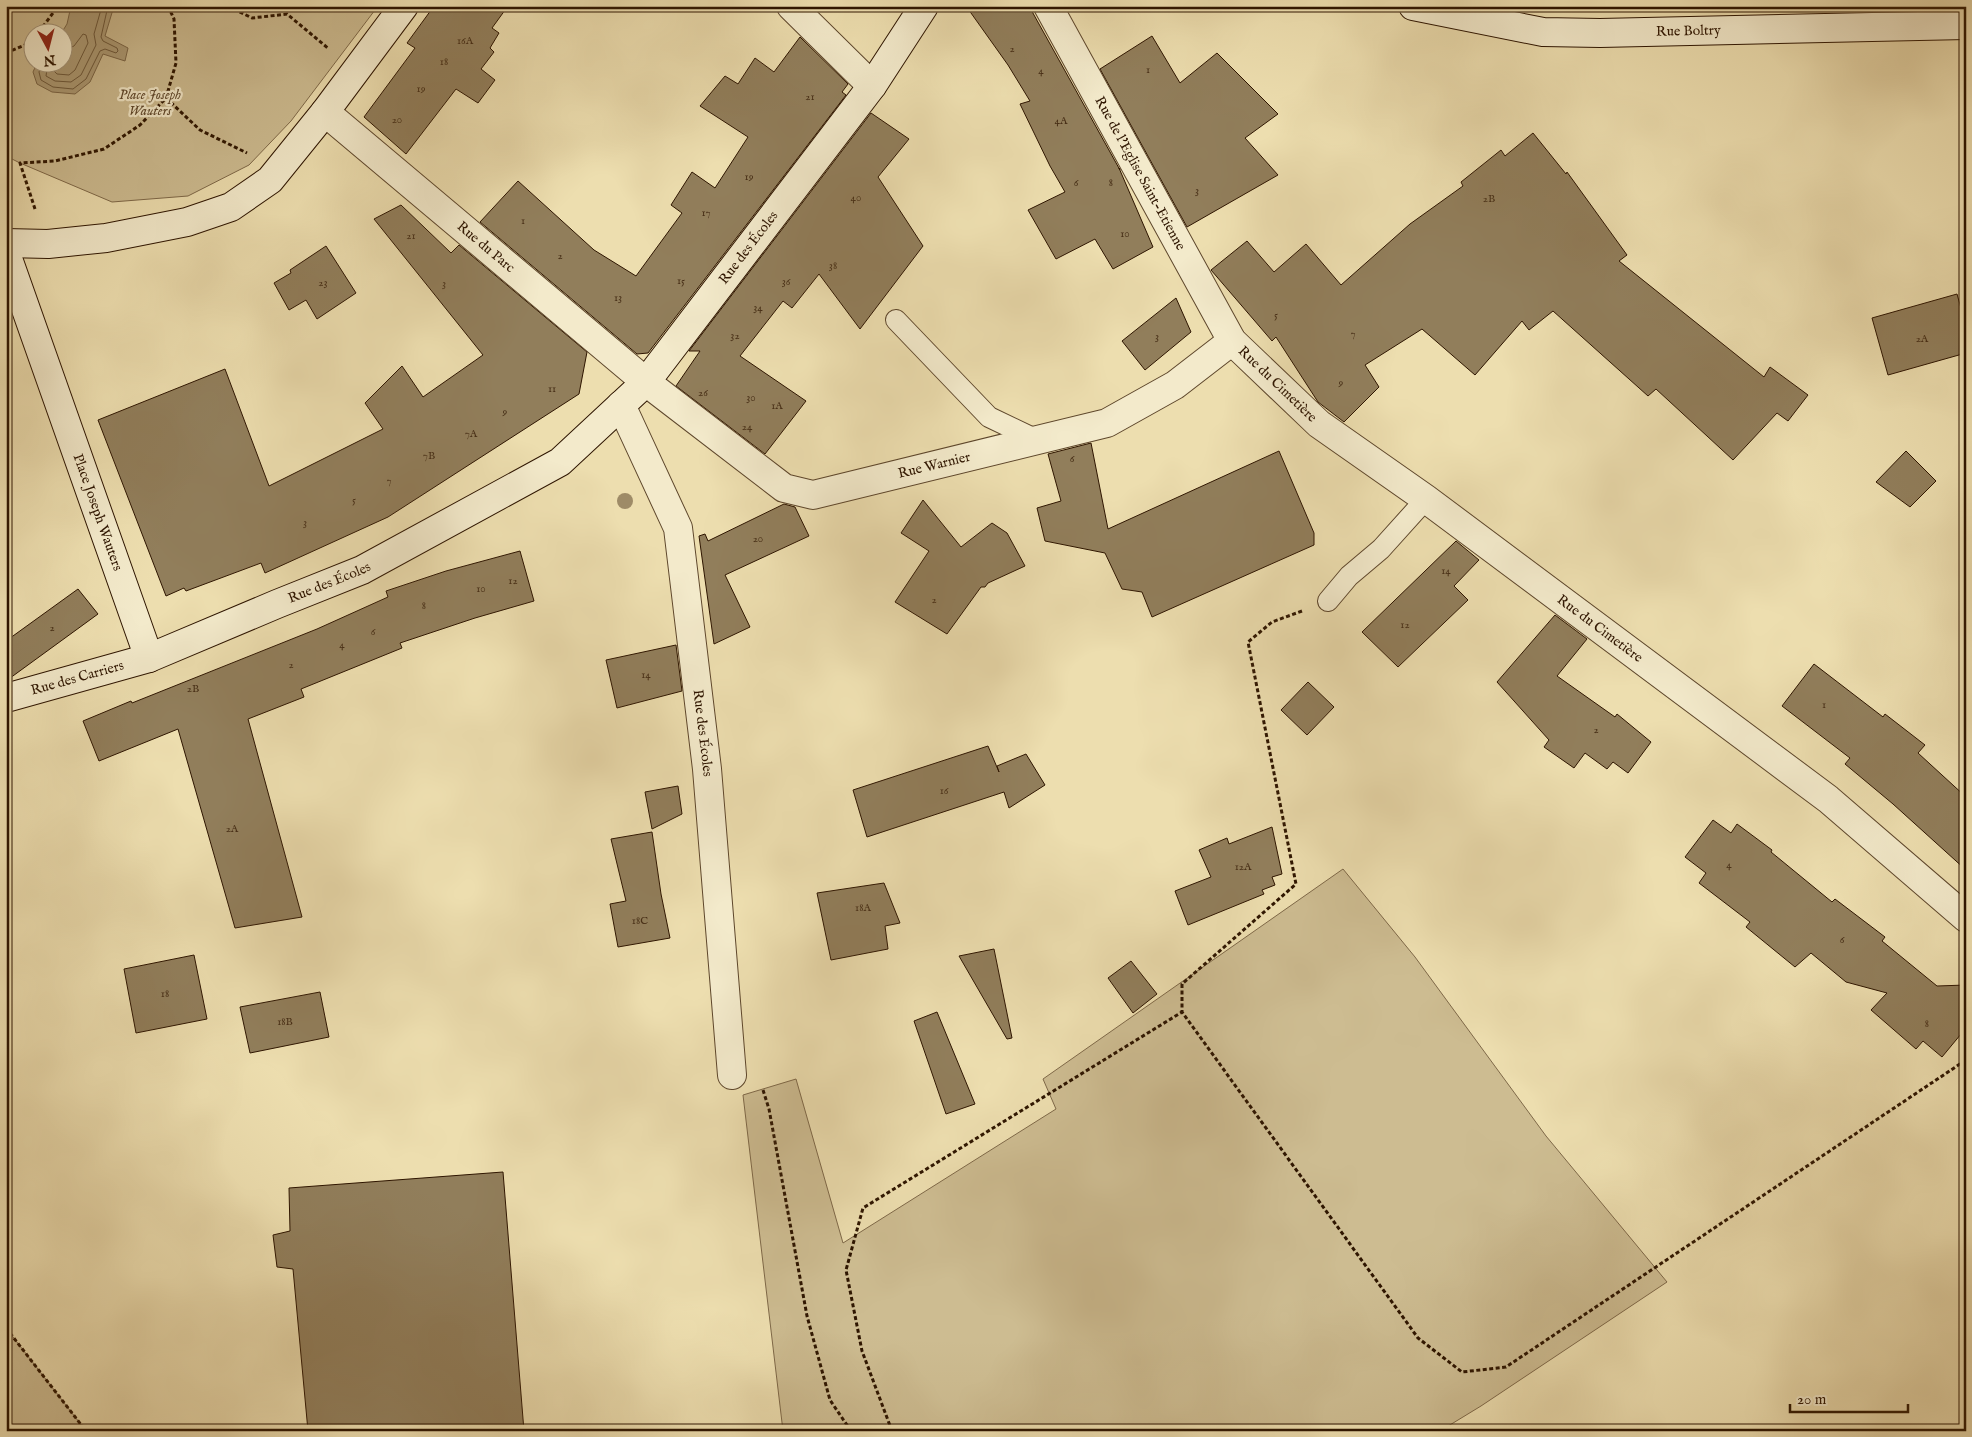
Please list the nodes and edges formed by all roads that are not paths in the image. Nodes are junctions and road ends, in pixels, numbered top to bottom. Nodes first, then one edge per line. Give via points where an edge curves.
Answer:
1 (404, 6) edge
2 (791, 6) edge
3 (924, 6) edge
4 (1048, 6) edge
5 (1413, 6) edge
6 (1966, 25) edge
7 (872, 86) junction
8 (326, 112) junction
9 (6, 243) edge
10 (6, 253) edge
11 (896, 320) dead end
12 (1232, 341) junction
13 (646, 382) junction
14 (621, 405) junction
15 (1037, 440) junction
16 (1434, 505) junction
17 (1328, 601) road end
18 (149, 658) junction
19 (6, 698) edge
20 (1966, 918) edge
21 (732, 1075) dead end

1 - 8 street
2 - 7 street
3 - 7 street, Rue des Écoles
4 - 12 street, Rue de l'Eglise Saint-Etienne
5 - 6 street, Rue Boltry via 1543,32
7 - 13 street, Rue des Écoles
8 - 9 street via 275,172 231,207 187,222 106,238 48,244
8 - 13 street, Rue du Parc
10 - 18 street, Place Joseph Wauters
11 - 15 lane via 989,417
12 - 15 street, Rue Warnier via 1175,385 1107,423
12 - 16 street, Rue du Cimetière via 1319,424
13 - 14 street, Rue des Écoles
13 - 15 street, Rue Warnier via 784,488 813,495
14 - 18 street, Rue des Écoles via 560,462 371,566
14 - 21 street, Rue des Écoles via 678,528 707,769
16 - 17 lane via 1349,576
16 - 20 street, Rue du Cimetière via 1828,799
18 - 19 street, Rue des Carriers

